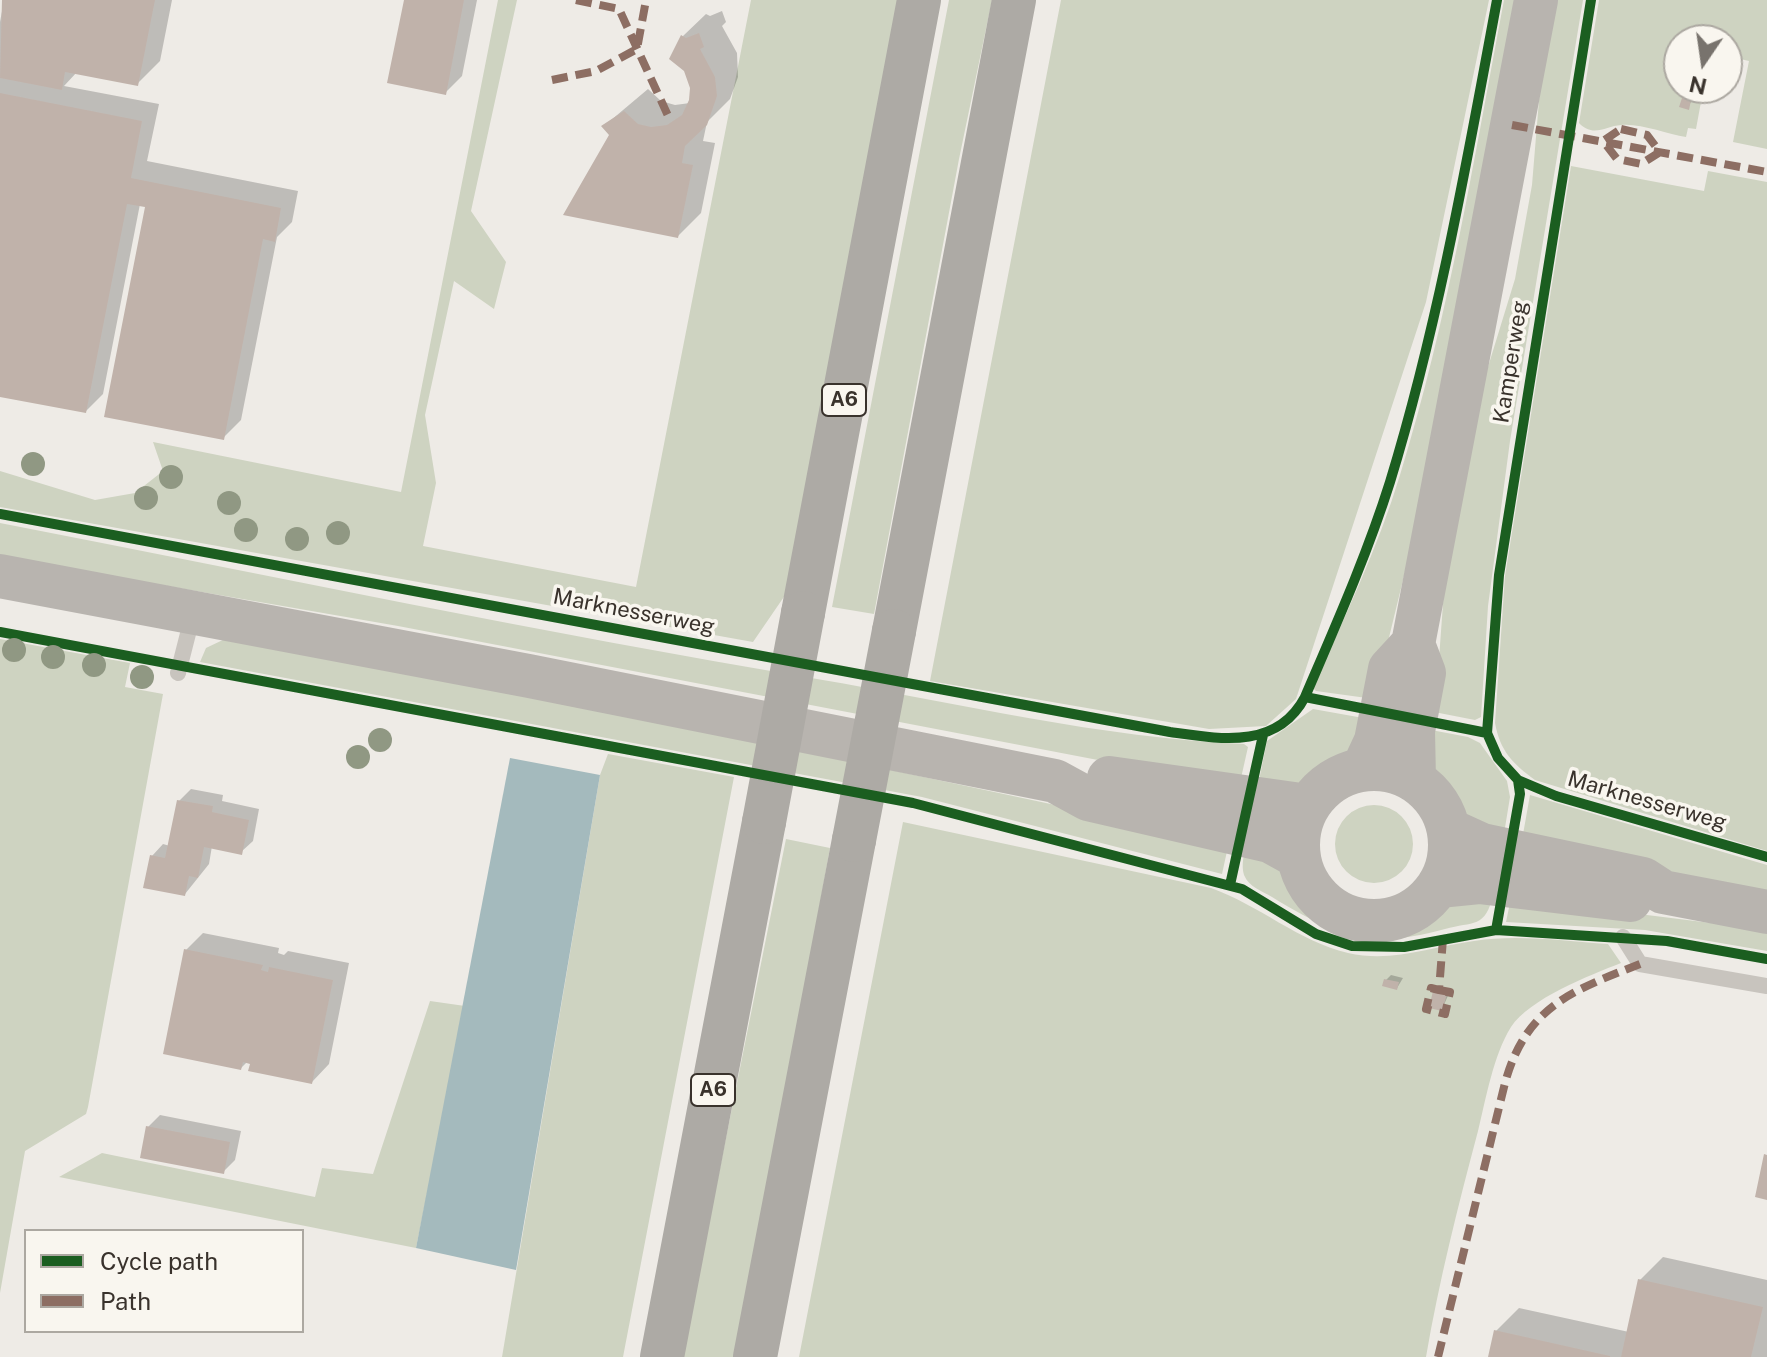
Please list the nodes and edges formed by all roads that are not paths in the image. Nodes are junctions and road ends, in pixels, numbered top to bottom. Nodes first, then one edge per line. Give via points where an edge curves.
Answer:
1 (919, 0) edge
2 (1014, 0) edge
3 (1536, 0) edge
4 (0, 576) edge
5 (193, 613) junction
6 (1413, 644) junction
7 (178, 673) dead end
8 (1363, 769) junction
9 (1414, 780) junction
10 (1055, 781) junction
11 (1308, 806) junction
12 (1449, 830) junction
13 (1299, 857) junction
14 (1439, 886) junction
15 (1663, 892) junction
16 (1767, 912) edge
17 (1623, 937) dead end
18 (1767, 986) edge
19 (662, 1357) edge
20 (755, 1357) edge

1 - 19 highway, A6, bridge
2 - 20 highway, bridge
3 - 6 main road, Kamperweg
4 - 5 main road
5 - 7 lane
5 - 10 main road
6 - 8 main road, Kamperweg via 1390,669 1376,741
6 - 9 main road, Kamperweg via 1424,673 1413,731
8 - 9 main road via 1390,770
8 - 11 main road via 1328,784
9 - 12 main road via 1435,798
10 - 11 main road via 1098,776
10 - 13 main road via 1088,799 1270,841
11 - 13 main road via 1299,831
12 - 14 main road via 1449,859
12 - 15 main road via 1482,845 1643,879
13 - 14 main road via 1317,895 1354,918 1375,921 1406,914
14 - 15 main road via 1479,882 1641,901
15 - 16 main road
17 - 18 lane via 1640,964

